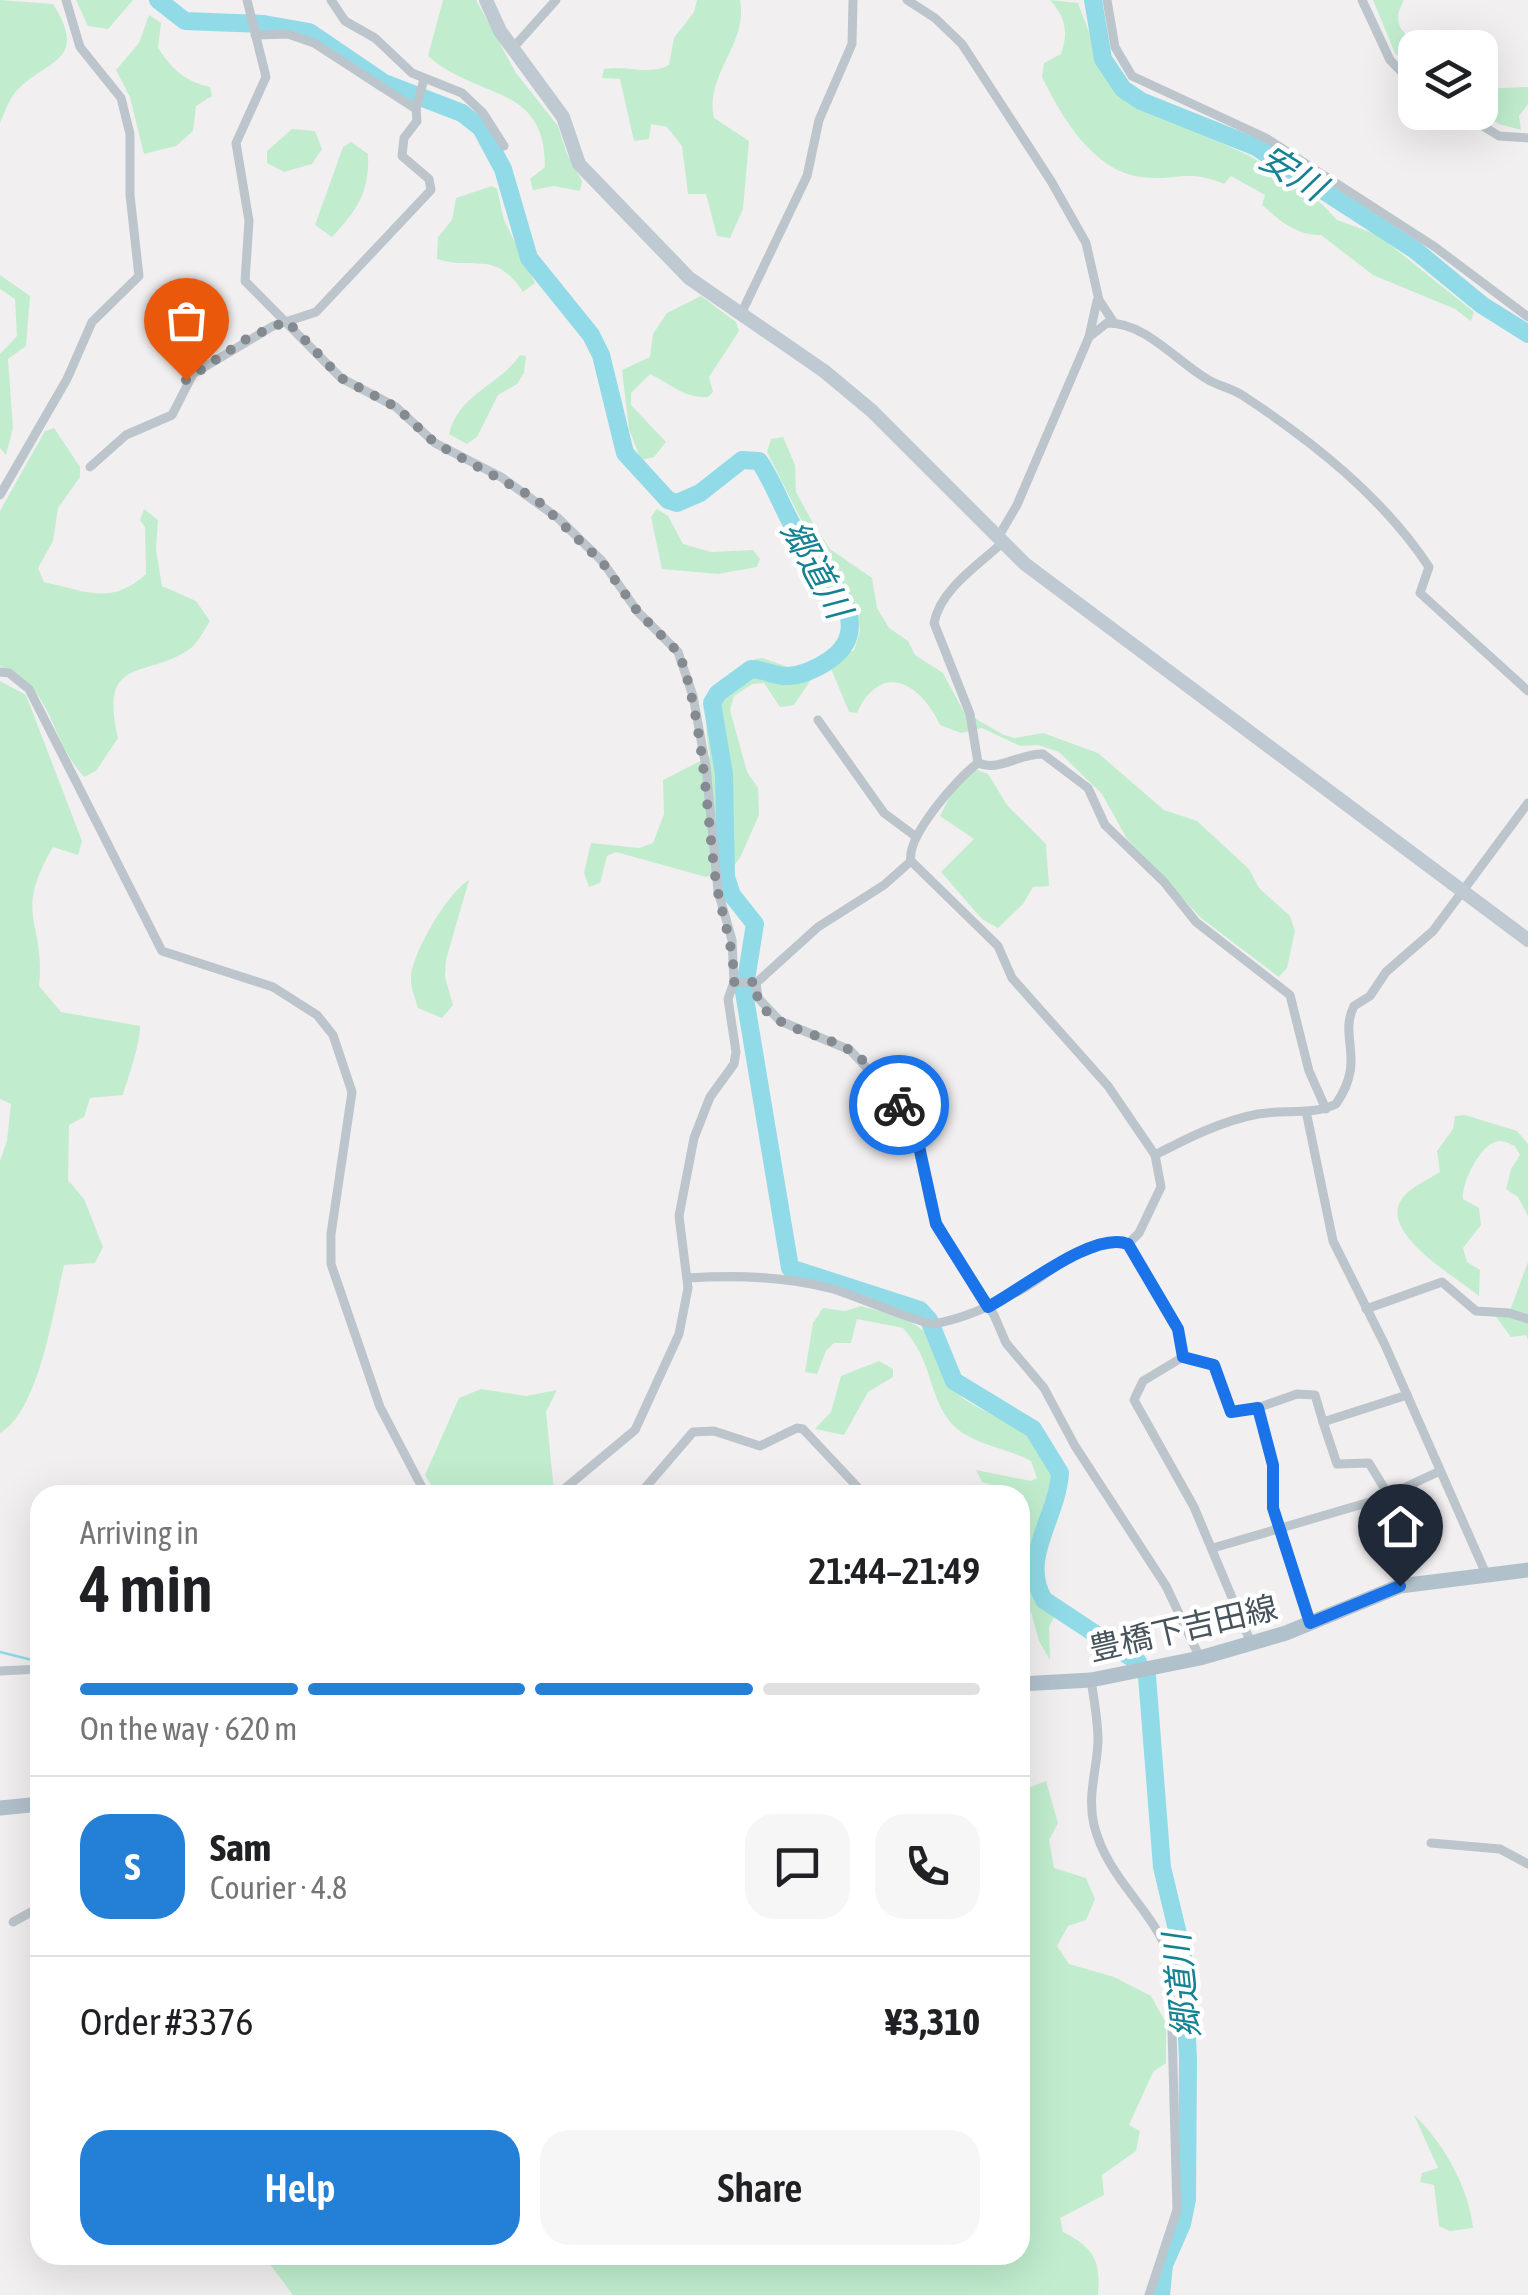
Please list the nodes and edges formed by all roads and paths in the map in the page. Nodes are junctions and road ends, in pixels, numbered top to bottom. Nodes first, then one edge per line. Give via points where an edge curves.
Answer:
1 (66, 0) edge
2 (247, 0) edge
3 (331, 0) edge
4 (486, 0) edge
5 (556, 0) edge
6 (853, 0) edge
7 (908, 0) edge
8 (1108, 0) edge
9 (1362, 0) edge
10 (254, 34) junction
11 (512, 49) junction
12 (1398, 68) edge
13 (424, 79) junction
14 (419, 102) junction
15 (1489, 130) edge
16 (1528, 138) edge
17 (504, 146) dead end
18 (1098, 300) junction
19 (740, 316) junction
20 (1528, 317) edge
21 (287, 321) junction
22 (1114, 323) junction
23 (1089, 337) junction
24 (90, 467) dead end
25 (0, 495) edge
26 (999, 542) junction
27 (0, 672) edge
28 (1528, 691) edge
29 (818, 720) dead end
30 (978, 764) junction
31 (1528, 803) edge
32 (915, 836) junction
33 (911, 861) junction
34 (1462, 889) junction
35 (1528, 940) edge
36 (736, 982) junction
37 (753, 982) junction
38 (1326, 1109) junction
39 (1306, 1111) junction
40 (1155, 1155) junction
41 (1128, 1244) junction
42 (688, 1278) junction
43 (988, 1307) junction
44 (1366, 1308) junction
45 (1528, 1319) edge
46 (1183, 1357) junction
47 (1407, 1394) junction
48 (1258, 1408) junction
49 (1324, 1422) junction
50 (1440, 1470) junction
51 (421, 1485) edge
52 (570, 1485) edge
53 (648, 1485) edge
54 (856, 1485) edge
55 (1389, 1496) junction
56 (1278, 1527) junction
57 (1213, 1548) junction
58 (1528, 1570) edge
59 (1486, 1574) junction
60 (1310, 1623) junction
61 (1251, 1643) junction
62 (1200, 1658) junction
63 (30, 1670) edge
64 (0, 1671) edge
65 (1091, 1680) junction
66 (1030, 1683) edge
67 (30, 1805) edge
68 (0, 1808) edge
69 (1430, 1843) dead end
70 (1528, 1864) edge
71 (30, 1912) edge
72 (13, 1922) dead end
73 (1149, 2295) edge

1 - 25 street via 80,47 122,98 139,276 92,322
2 - 10 street
3 - 13 street via 345,21
4 - 11 street
5 - 11 street
6 - 19 street via 852,44 819,120 802,192
7 - 18 street via 962,44 1051,180 1086,242
8 - 20 street via 1115,47 1132,76 1266,138
9 - 12 street
10 - 14 street via 288,34 314,43
10 - 21 street via 266,78 236,143 248,222 243,269 246,281
11 - 19 street via 554,101 587,176 672,262
13 - 14 street
13 - 17 street via 462,93
14 - 21 street via 417,121 401,148 429,179 426,199 316,312
15 - 16 street
18 - 22 street
18 - 23 street
19 - 26 street via 872,411
21 - 24 street via 193,374 172,415 126,435
21 - 36 street via 341,378 396,407 435,443 536,499 602,562 678,652 706,767 711,844
22 - 23 street
22 - 28 street via 1244,396 1367,492 1429,567 1420,593
23 - 26 street
26 - 30 street via 936,610 934,623 970,714
26 - 34 street
27 - 51 street via 29,688 162,951 273,987 317,1014 333,1035 352,1092 331,1264 380,1407
29 - 32 street via 884,813
30 - 32 street
30 - 38 street via 1043,754 1088,788 1105,825 1196,922 1290,995
31 - 34 street
32 - 33 street
33 - 37 street
33 - 40 street via 998,946 1012,978 1098,1074
34 - 35 street
34 - 38 street via 1434,931 1354,1006 1354,1064 1342,1095
36 - 37 street
36 - 42 street via 728,999 734,1064 697,1125 680,1216
37 - 43 street via 780,1021 850,1050 886,1086 918,1142 936,1224
38 - 39 street
39 - 40 street via 1229,1122
39 - 44 street via 1327,1225
40 - 41 street via 1161,1187
41 - 43 street via 1080,1251
41 - 46 street via 1178,1329
42 - 43 street via 791,1279 932,1324
42 - 52 street via 679,1334 644,1416
43 - 62 street via 1166,1586
44 - 45 street via 1442,1282 1476,1311
44 - 47 street
46 - 48 street via 1214,1365 1231,1412
46 - 57 street via 1143,1382 1134,1400
47 - 49 street
47 - 50 street
48 - 49 street via 1314,1395
48 - 56 street via 1273,1465
49 - 55 street via 1337,1464 1369,1463
50 - 55 street
50 - 59 street
53 - 54 street via 693,1432 714,1430 760,1446 796,1428
55 - 56 street
56 - 57 street
56 - 60 street
57 - 61 street
58 - 59 main road, 豊橋下吉田線
59 - 60 main road, 豊橋下吉田線 via 1400,1586
60 - 61 main road, 豊橋下吉田線
61 - 62 main road, 豊橋下吉田線
62 - 65 main road, 豊橋下吉田線
63 - 64 street
65 - 66 main road, 豊橋下吉田線
65 - 73 street via 1098,1742 1094,1824 1109,1866 1158,1925 1170,1956 1177,2210
67 - 68 main road
69 - 70 street via 1500,1849
71 - 72 street

